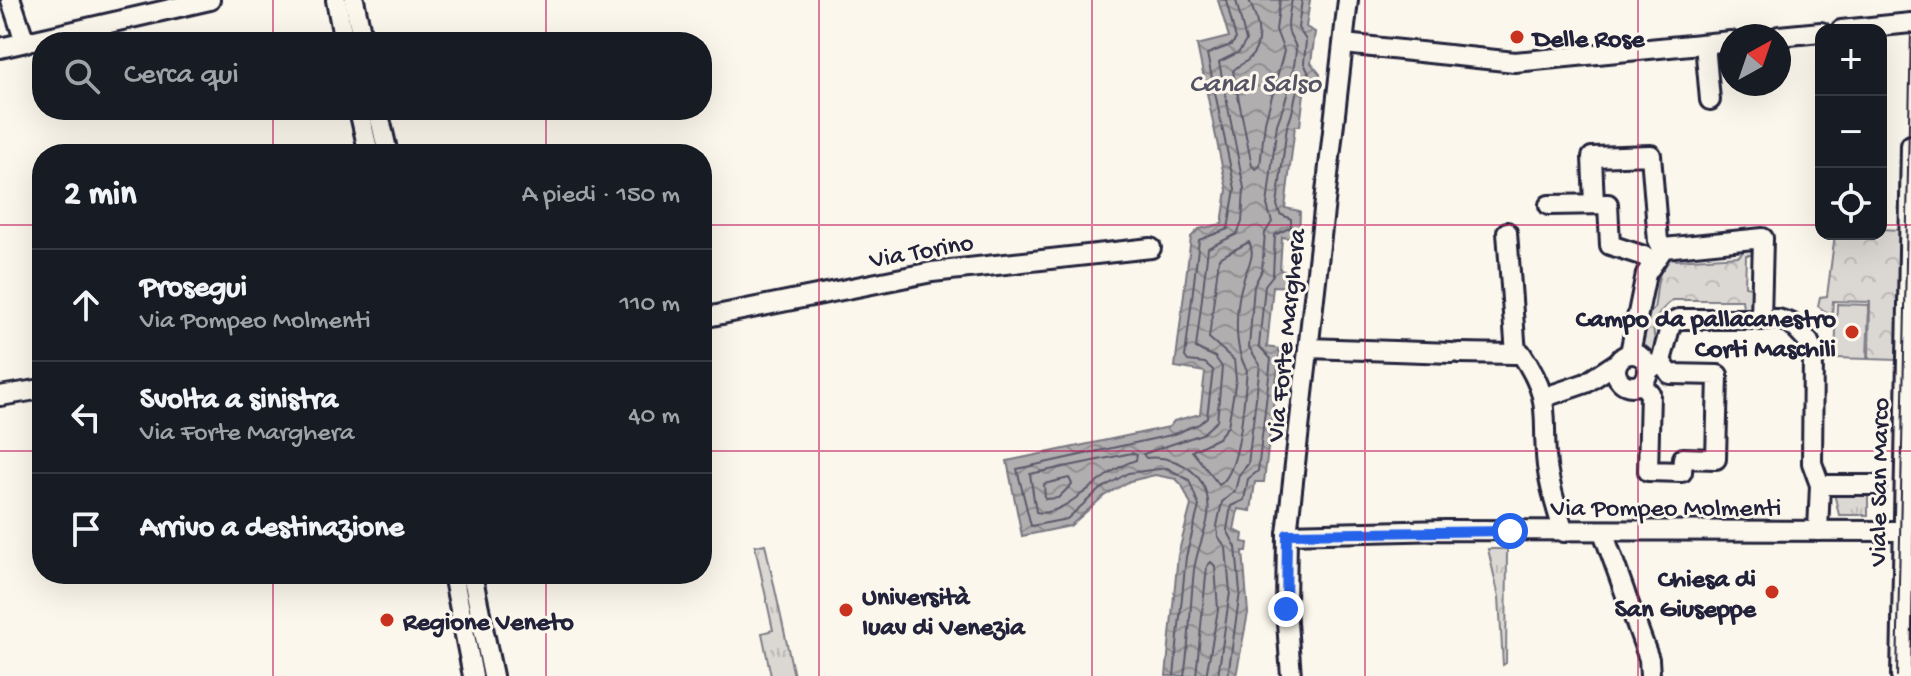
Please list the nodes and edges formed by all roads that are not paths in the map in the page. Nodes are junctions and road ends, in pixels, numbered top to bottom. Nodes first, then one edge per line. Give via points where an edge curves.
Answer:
1 (11, 0) edge
2 (210, 0) edge
3 (336, 0) edge
4 (354, 0) edge
5 (1348, 0) edge
6 (1911, 23) edge
7 (1887, 25) edge
8 (69, 32) edge
9 (342, 32) edge
10 (361, 32) edge
11 (1815, 33) edge
12 (1791, 35) edge
13 (32, 40) edge
14 (25, 42) junction
15 (1719, 42) edge
16 (1344, 44) junction
17 (1705, 44) junction
18 (0, 48) edge
19 (1710, 100) dead end
20 (361, 120) edge
21 (380, 120) edge
22 (367, 144) edge
23 (386, 144) edge
24 (1911, 145) edge
25 (1601, 204) junction
26 (1549, 205) dead end
27 (1507, 232) dead end
28 (1151, 248) dead end
29 (1664, 248) junction
30 (1651, 262) junction
31 (712, 316) edge
32 (1761, 320) junction
33 (1308, 348) junction
34 (1516, 354) junction
35 (1624, 358) junction
36 (1644, 375) junction
37 (1586, 383) junction
38 (32, 391) edge
39 (0, 396) edge
40 (1545, 397) junction
41 (1820, 485) junction
42 (1876, 485) dead end
43 (1818, 531) junction
44 (1902, 531) junction
45 (1564, 532) junction
46 (1603, 532) junction
47 (1287, 534) junction
48 (455, 584) edge
49 (474, 584) edge
50 (473, 676) edge
51 (493, 676) edge
52 (1291, 676) edge
53 (1650, 676) edge
54 (1901, 676) edge

1 - 14 street
2 - 8 street
3 - 9 street
4 - 10 street
5 - 16 street, Via Forte Marghera
6 - 7 street
11 - 12 street
13 - 14 street
14 - 18 street
15 - 17 street
16 - 17 street via 1515,62
16 - 33 street, Via Forte Marghera
17 - 19 street
20 - 22 street
21 - 23 street
24 - 44 street, Viale San Marco
25 - 26 street
25 - 29 street via 1592,157 1651,155 1658,241
25 - 30 street via 1610,245
27 - 34 street
28 - 31 street, Via Torino via 932,272
29 - 30 street
29 - 32 street via 1763,238
30 - 35 street
32 - 36 street via 1674,321
32 - 41 street via 1791,323 1813,353 1812,463
33 - 34 street
33 - 47 street, Via Forte Marghera
34 - 40 street via 1521,353
35 - 36 street via 1645,359
35 - 36 street via 1616,372
35 - 37 street
36 - 36 street via 1650,393 1648,471 1682,472 1683,458 1716,459 1718,375
36 - 37 street
37 - 40 street
38 - 39 street
40 - 45 street via 1547,465
41 - 42 street
41 - 43 street
43 - 44 street, Via Pompeo Molmenti
43 - 46 street, Via Pompeo Molmenti
44 - 54 street, Viale San Marco
45 - 46 street, Via Pompeo Molmenti
45 - 47 street, Via Pompeo Molmenti
46 - 53 street via 1649,659
47 - 52 street, Via Forte Marghera
48 - 50 street
49 - 51 street

